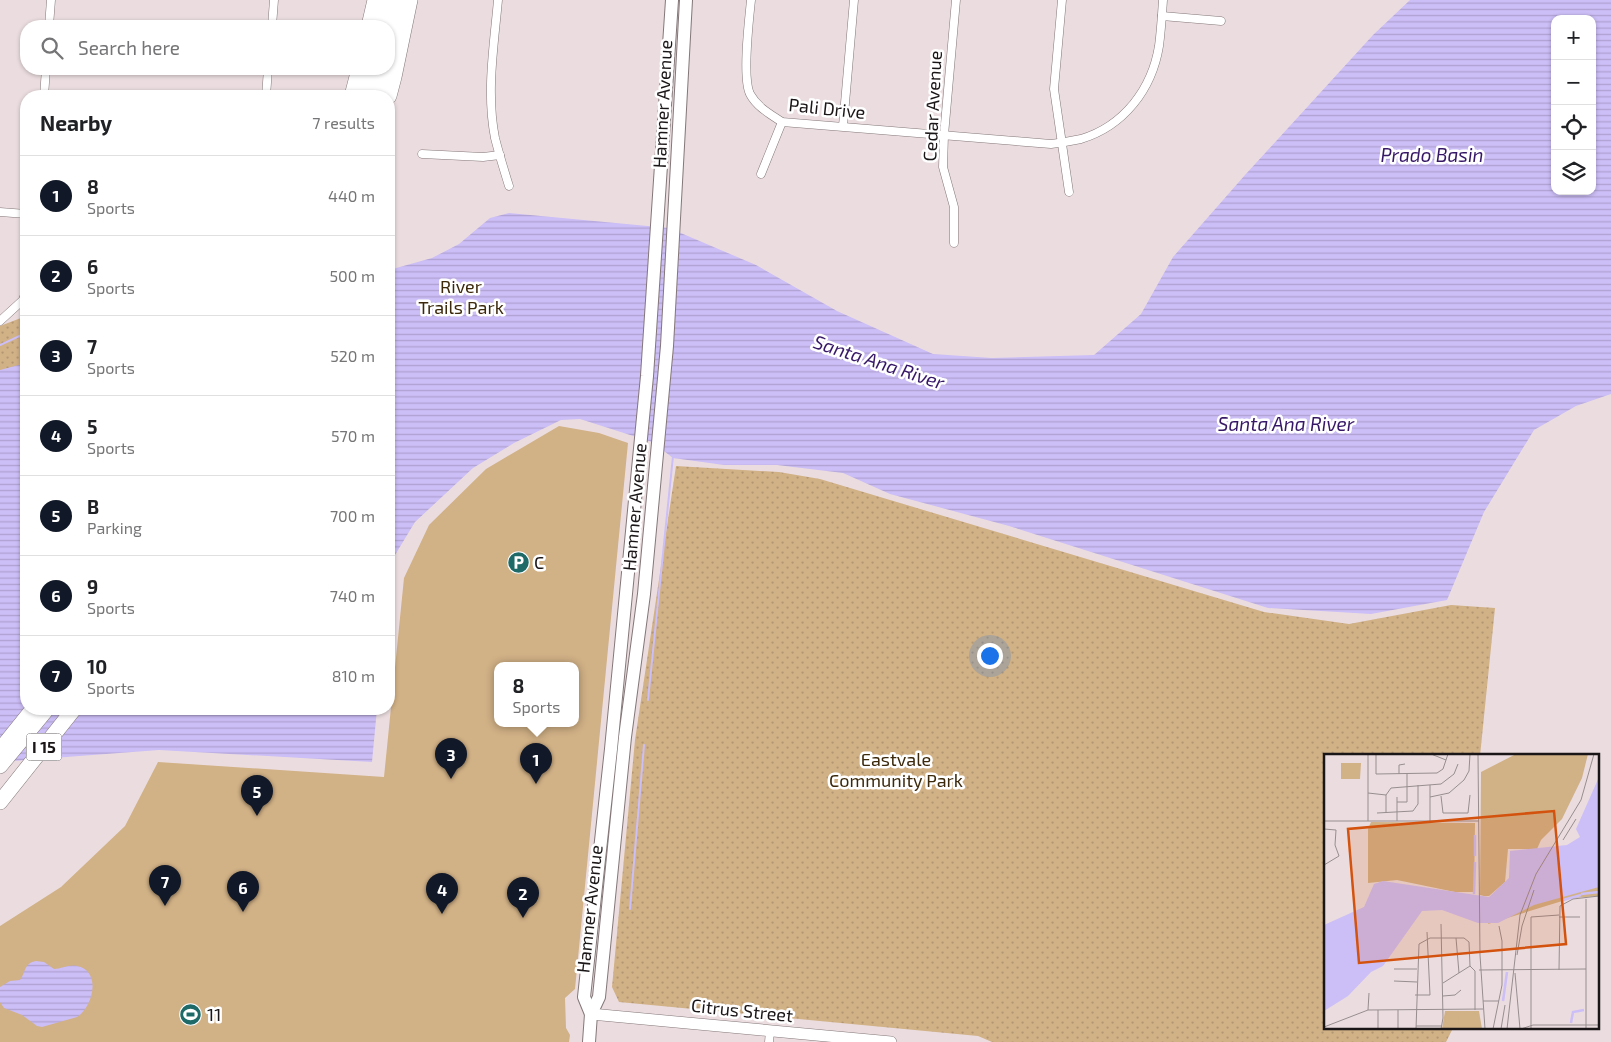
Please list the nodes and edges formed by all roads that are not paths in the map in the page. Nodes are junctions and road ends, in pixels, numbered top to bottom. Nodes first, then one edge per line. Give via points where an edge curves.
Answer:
1 (51, 0) edge
2 (274, 0) edge
3 (375, 0) edge
4 (386, 0) edge
5 (399, 0) edge
6 (410, 0) edge
7 (498, 0) edge
8 (672, 0) edge
9 (686, 0) edge
10 (751, 0) edge
11 (854, 0) edge
12 (956, 0) edge
13 (1062, 0) edge
14 (1163, 0) edge
15 (1162, 16) junction
16 (49, 20) edge
17 (272, 20) edge
18 (370, 20) edge
19 (382, 20) edge
20 (395, 20) edge
21 (1221, 21) dead end
22 (395, 72) edge
23 (46, 75) edge
24 (268, 75) edge
25 (357, 75) edge
26 (369, 75) edge
27 (381, 75) edge
28 (394, 75) edge
29 (44, 90) edge
30 (266, 90) edge
31 (354, 90) edge
32 (366, 90) edge
33 (378, 90) edge
34 (390, 90) edge
35 (782, 122) junction
36 (843, 126) junction
37 (944, 135) junction
38 (1063, 142) junction
39 (422, 154) dead end
40 (500, 155) junction
41 (761, 174) dead end
42 (508, 186) dead end
43 (1069, 192) dead end
44 (0, 212) edge
45 (20, 214) edge
46 (954, 243) dead end
47 (20, 303) edge
48 (0, 321) edge
49 (28, 715) edge
50 (42, 715) edge
51 (58, 715) edge
52 (69, 715) edge
53 (0, 750) edge
54 (0, 766) edge
55 (5, 786) edge
56 (0, 802) edge
57 (591, 1014) junction
58 (770, 1036) edge
59 (589, 1042) edge
60 (891, 1042) edge

1 - 16 street
2 - 17 street
3 - 18 highway
4 - 19 highway
5 - 20 highway
6 - 22 highway
7 - 40 street via 492,104
8 - 57 main road, Hamner Avenue via 647,376 584,997
9 - 57 main road, Hamner Avenue via 667,346 644,594 625,737 599,997
10 - 35 street, Pali Drive via 747,72 750,94 763,110
11 - 36 street
12 - 37 street, Cedar Avenue
13 - 38 street via 1054,89
14 - 15 street, Pali Drive
15 - 21 street
15 - 38 street, Pali Drive via 1159,47 1150,76 1135,103 1102,129
23 - 29 street
24 - 30 street
25 - 31 highway
26 - 32 highway
27 - 33 highway
28 - 34 highway
35 - 36 street, Pali Drive
35 - 41 street
36 - 37 street, Pali Drive
37 - 38 street, Pali Drive via 1051,144
37 - 46 street, Cedar Avenue via 943,166 954,207
38 - 43 street
39 - 40 street
40 - 42 street
44 - 45 street
47 - 48 street
49 - 53 highway, I 15
50 - 54 highway
51 - 55 highway
52 - 55 highway, I 15
55 - 56 highway, I 15
57 - 58 street, Citrus Street
57 - 59 main road, Hamner Avenue
58 - 60 street, Citrus Street

